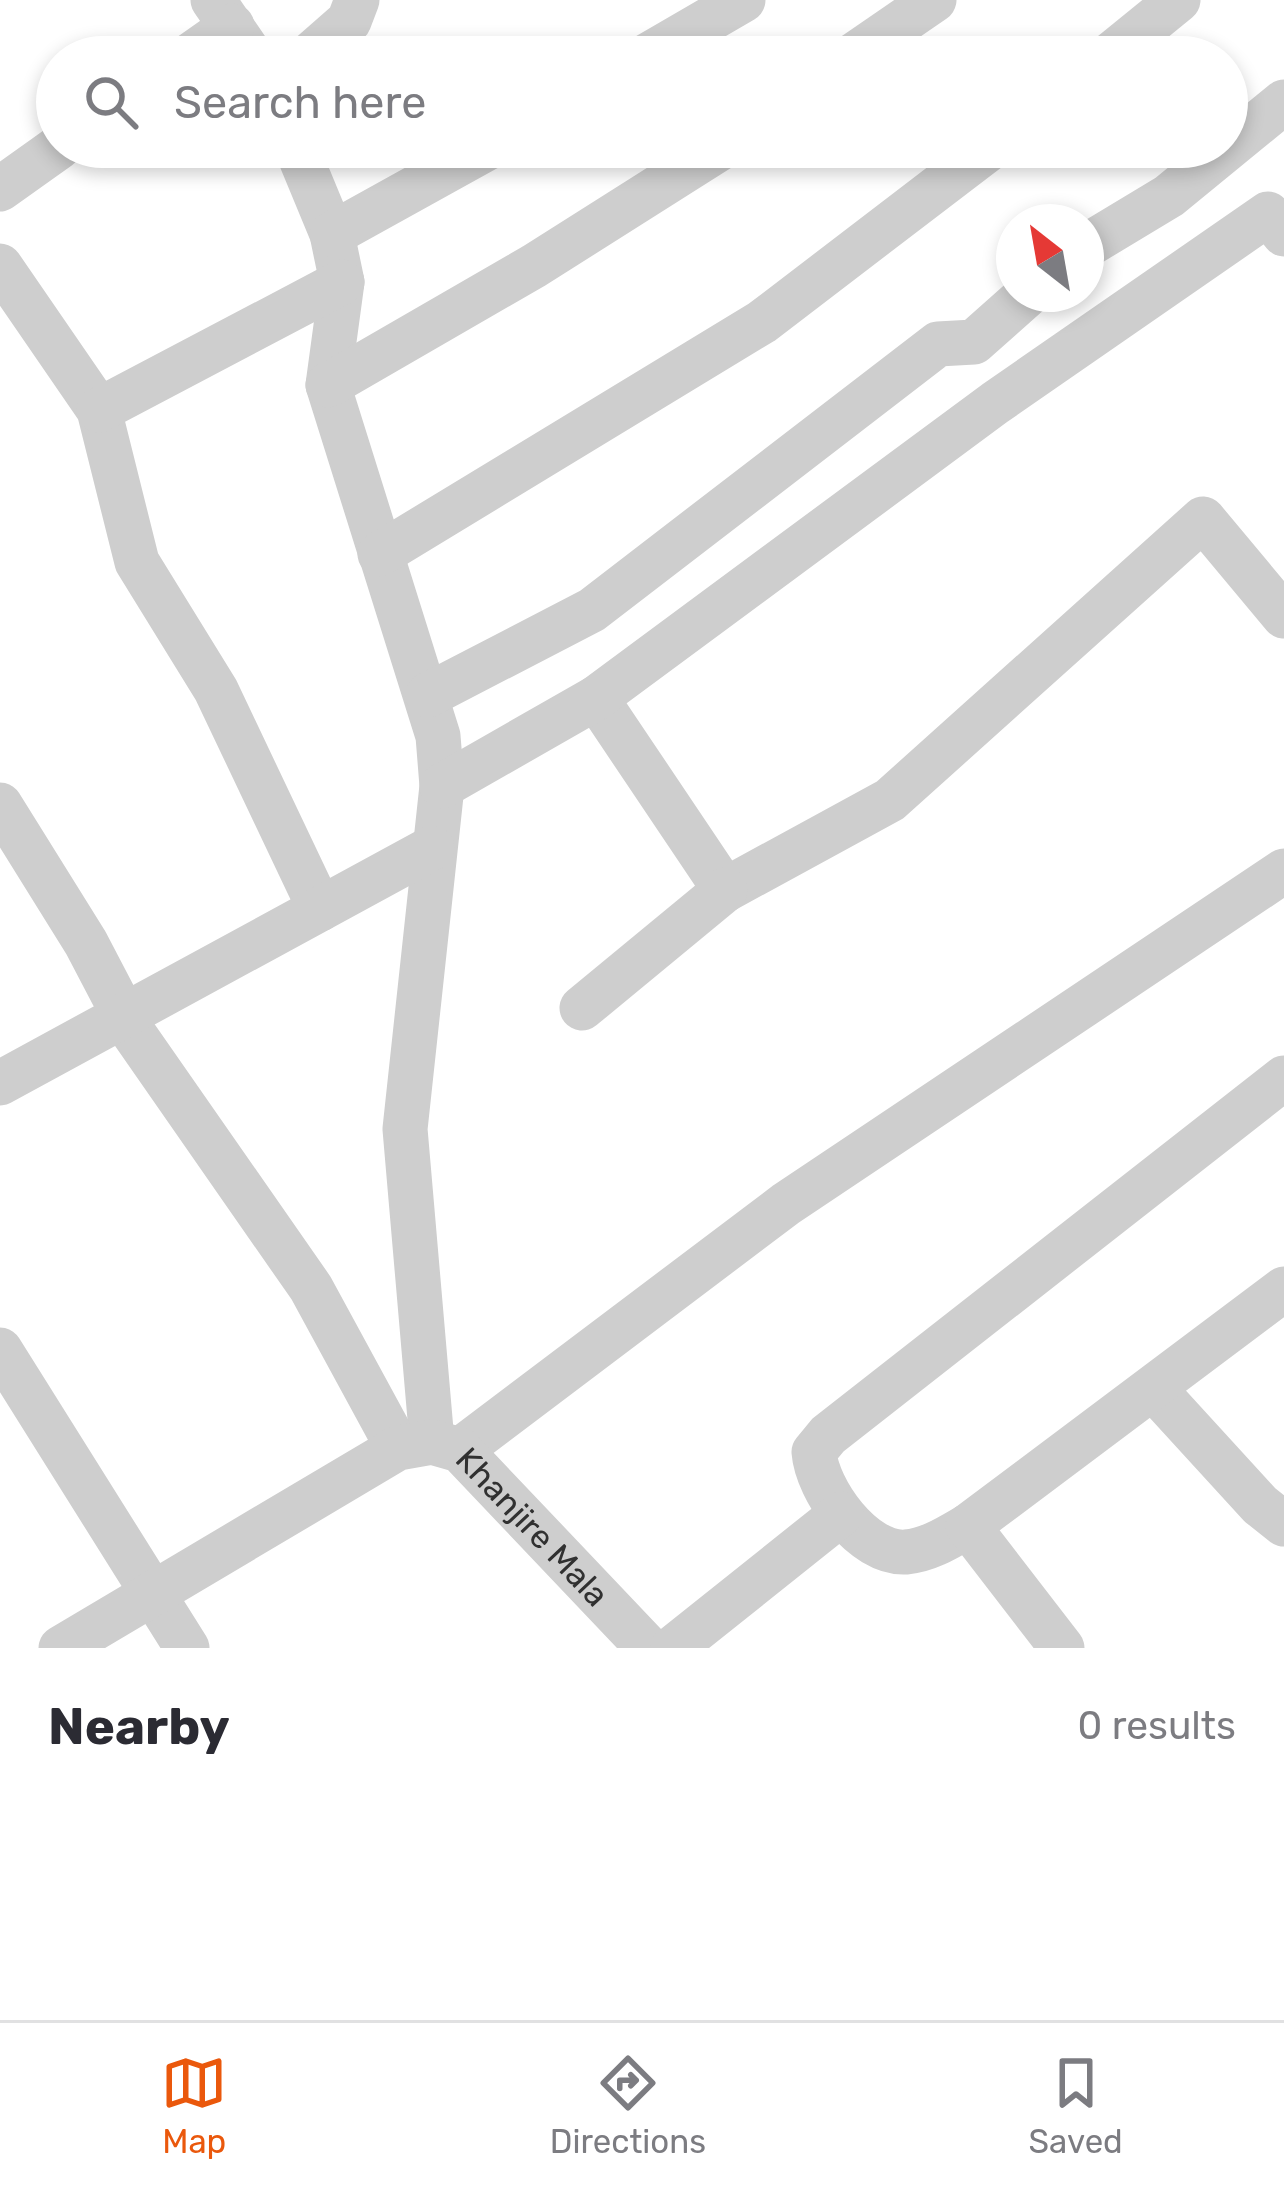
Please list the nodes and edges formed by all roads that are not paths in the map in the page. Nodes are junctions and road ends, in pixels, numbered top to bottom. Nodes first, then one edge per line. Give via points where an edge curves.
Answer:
1 (356, 0) edge
2 (743, 0) edge
3 (934, 0) edge
4 (1178, 0) edge
5 (332, 36) edge
6 (681, 36) edge
7 (882, 36) edge
8 (1134, 36) edge
9 (1284, 102) edge
10 (1248, 131) edge
11 (36, 163) edge
12 (305, 168) edge
13 (450, 168) edge
14 (689, 168) edge
15 (964, 168) edge
16 (1203, 168) edge
17 (0, 188) edge
18 (332, 234) junction
19 (1284, 234) edge
20 (1104, 235) edge
21 (0, 266) edge
22 (342, 282) junction
23 (1008, 312) edge
24 (328, 385) junction
25 (99, 410) junction
26 (380, 554) junction
27 (1284, 616) edge
28 (428, 695) junction
29 (596, 698) junction
30 (442, 786) junction
31 (0, 805) edge
32 (432, 848) junction
33 (1284, 871) edge
34 (725, 890) junction
35 (320, 909) junction
36 (582, 1008) dead end
37 (124, 1015) junction
38 (1284, 1078) edge
39 (0, 1082) edge
40 (1284, 1289) edge
41 (0, 1350) edge
42 (1153, 1388) junction
43 (430, 1447) junction
44 (841, 1514) junction
45 (1284, 1524) edge
46 (968, 1526) junction
47 (157, 1595) junction
48 (61, 1648) edge
49 (187, 1648) edge
50 (648, 1648) edge
51 (673, 1648) edge
52 (1062, 1648) edge

1 - 5 street
2 - 6 street
3 - 7 street
4 - 8 street
9 - 10 street
11 - 17 street
12 - 18 street
13 - 18 street
14 - 24 street
15 - 26 street via 762,322
16 - 20 street
18 - 22 street
19 - 29 street via 1268,214 995,403
21 - 25 street
22 - 24 street
22 - 25 street
23 - 28 street via 974,342 938,344 592,610
24 - 26 street
25 - 35 street via 137,562 216,690
26 - 28 street
27 - 34 street via 1203,519 890,800
28 - 30 street
29 - 30 street
29 - 34 street
30 - 32 street
31 - 37 street, Khanjire Mala
32 - 35 street
32 - 43 street via 405,1129
33 - 43 street
34 - 36 street
35 - 37 street
37 - 39 street
37 - 43 street, Khanjire Mala
38 - 44 street via 828,1435 814,1452 815,1471
40 - 42 street
41 - 47 street
42 - 45 street
42 - 46 street
43 - 47 street
43 - 50 street, Khanjire Mala
44 - 46 street via 877,1545 900,1553
44 - 51 street
46 - 52 street
47 - 48 street
47 - 49 street

